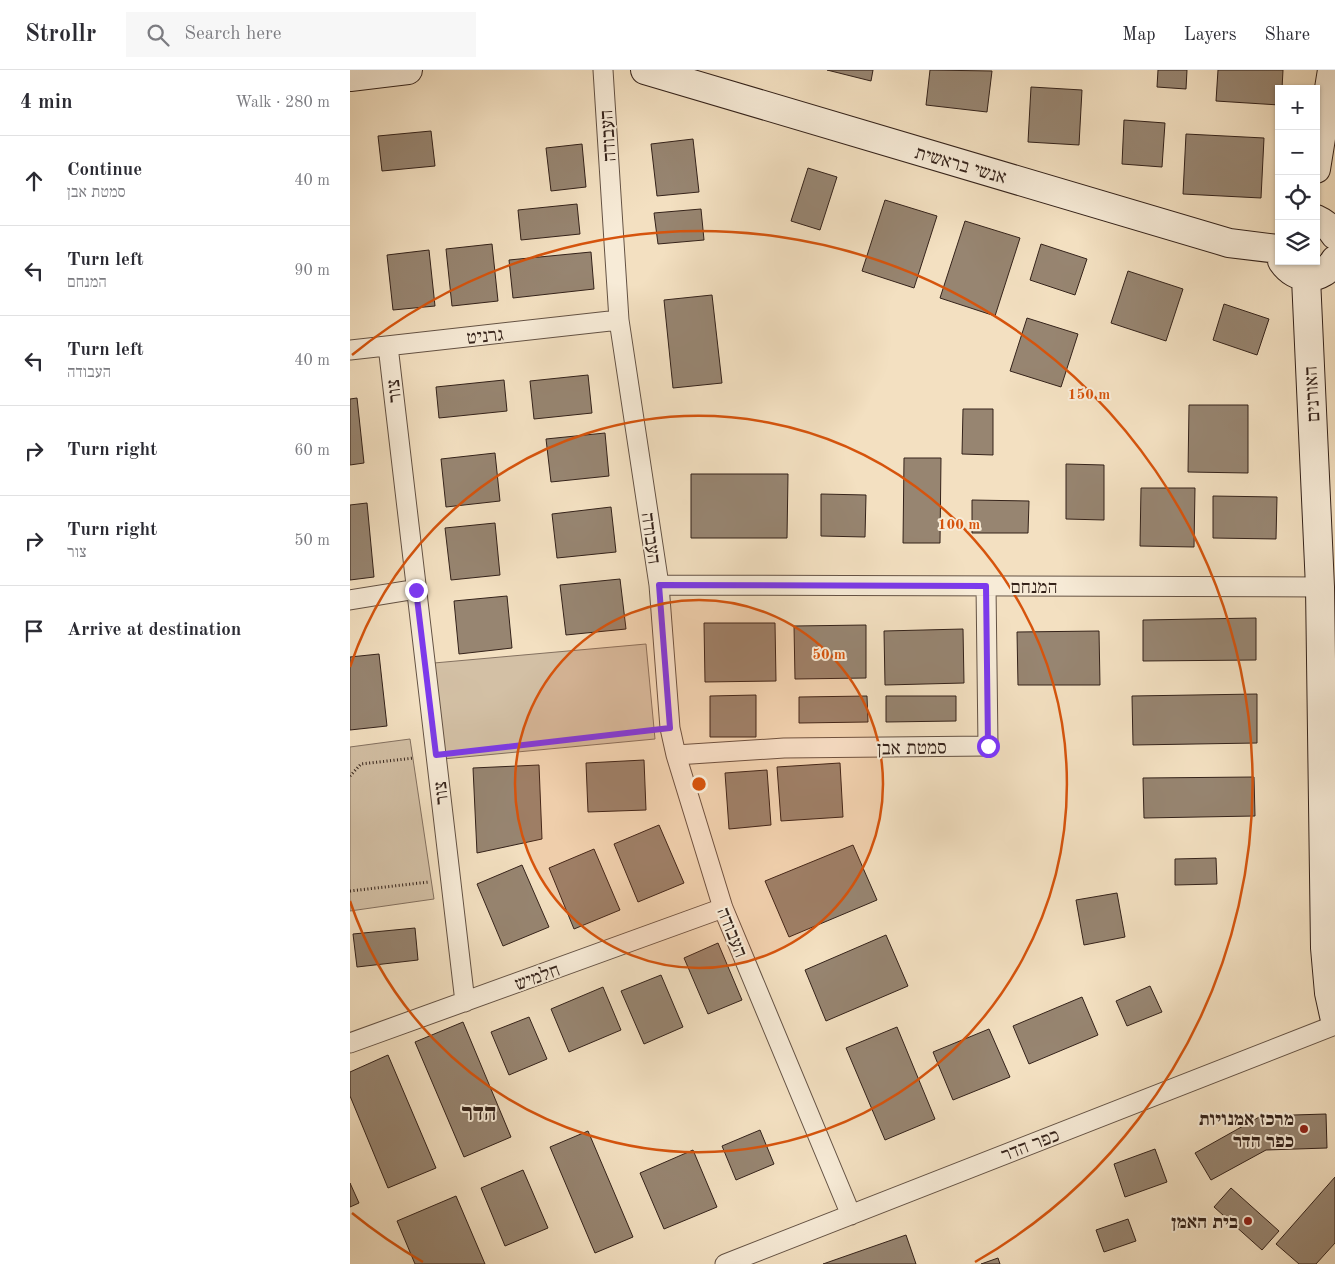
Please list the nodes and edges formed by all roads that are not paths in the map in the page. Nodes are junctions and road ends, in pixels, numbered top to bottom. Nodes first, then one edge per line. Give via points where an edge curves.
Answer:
1 (408, 70) edge
2 (603, 70) edge
3 (645, 70) edge
4 (1332, 70) edge
5 (350, 76) edge
6 (1320, 144) edge
7 (1319, 220) edge
8 (1335, 235) edge
9 (1275, 249) edge
10 (1335, 260) edge
11 (1285, 265) edge
12 (1306, 278) junction
13 (619, 320) junction
14 (388, 346) junction
15 (350, 350) edge
16 (659, 585) junction
17 (986, 586) junction
18 (1320, 587) junction
19 (416, 590) junction
20 (350, 600) edge
21 (676, 755) junction
22 (723, 908) junction
23 (465, 1002) junction
24 (1335, 1020) edge
25 (1335, 1025) edge
26 (350, 1043) edge
27 (851, 1215) junction
28 (725, 1264) edge

1 - 5 street
2 - 13 street, העבודה
3 - 9 street, אנשי בראשית via 1229,243
4 - 6 street
7 - 8 street
10 - 12 street via 1323,274
11 - 12 street via 1296,275
12 - 18 street, האורנים
13 - 14 street, גרניט
13 - 16 street, העבודה
14 - 15 street, גרניט
14 - 19 street, צור
16 - 17 street, המנחם
16 - 21 street, העבודה via 670,728
17 - 18 street, המנחם
17 - 21 street, סמטת אבן via 988,746 784,748
18 - 24 street, האורנים via 1325,948
19 - 20 street
19 - 23 street, צור
21 - 22 street, העבודה
22 - 23 street, חלמיש
22 - 27 street, העבודה
23 - 26 street, חלמיש
25 - 27 street, כפר הדר
27 - 28 street, כפר הדר

